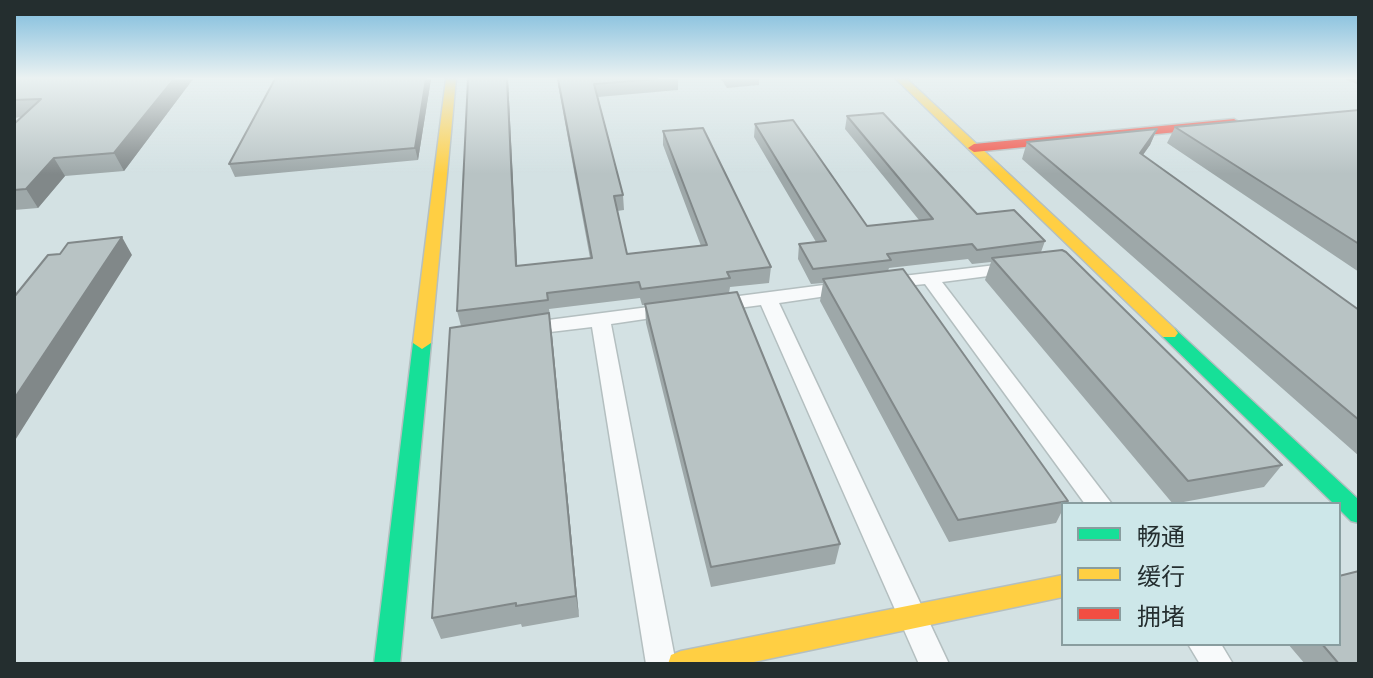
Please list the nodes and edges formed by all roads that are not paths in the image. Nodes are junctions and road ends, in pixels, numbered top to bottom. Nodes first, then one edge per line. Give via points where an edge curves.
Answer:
1 (448, 111) edge
2 (934, 111) edge
3 (1251, 121) edge
4 (974, 148) junction
5 (1090, 258) junction
6 (1061, 262) edge
7 (1032, 265) edge
8 (930, 278) junction
9 (767, 298) junction
10 (600, 319) junction
11 (511, 331) edge
12 (1098, 502) edge
13 (1359, 514) edge
14 (1061, 586) edge
15 (912, 616) junction
16 (1204, 646) edge
17 (387, 664) edge
18 (661, 664) edge
19 (681, 664) edge
20 (934, 664) edge
21 (1218, 664) edge

1 - 17 street via 429,341
2 - 4 street
3 - 4 street
4 - 5 street
5 - 6 lane
5 - 13 street
7 - 8 lane
8 - 9 lane
8 - 12 lane
9 - 10 lane
9 - 15 lane
10 - 11 lane
10 - 18 lane
14 - 15 street
15 - 19 street
15 - 20 lane
16 - 21 lane

